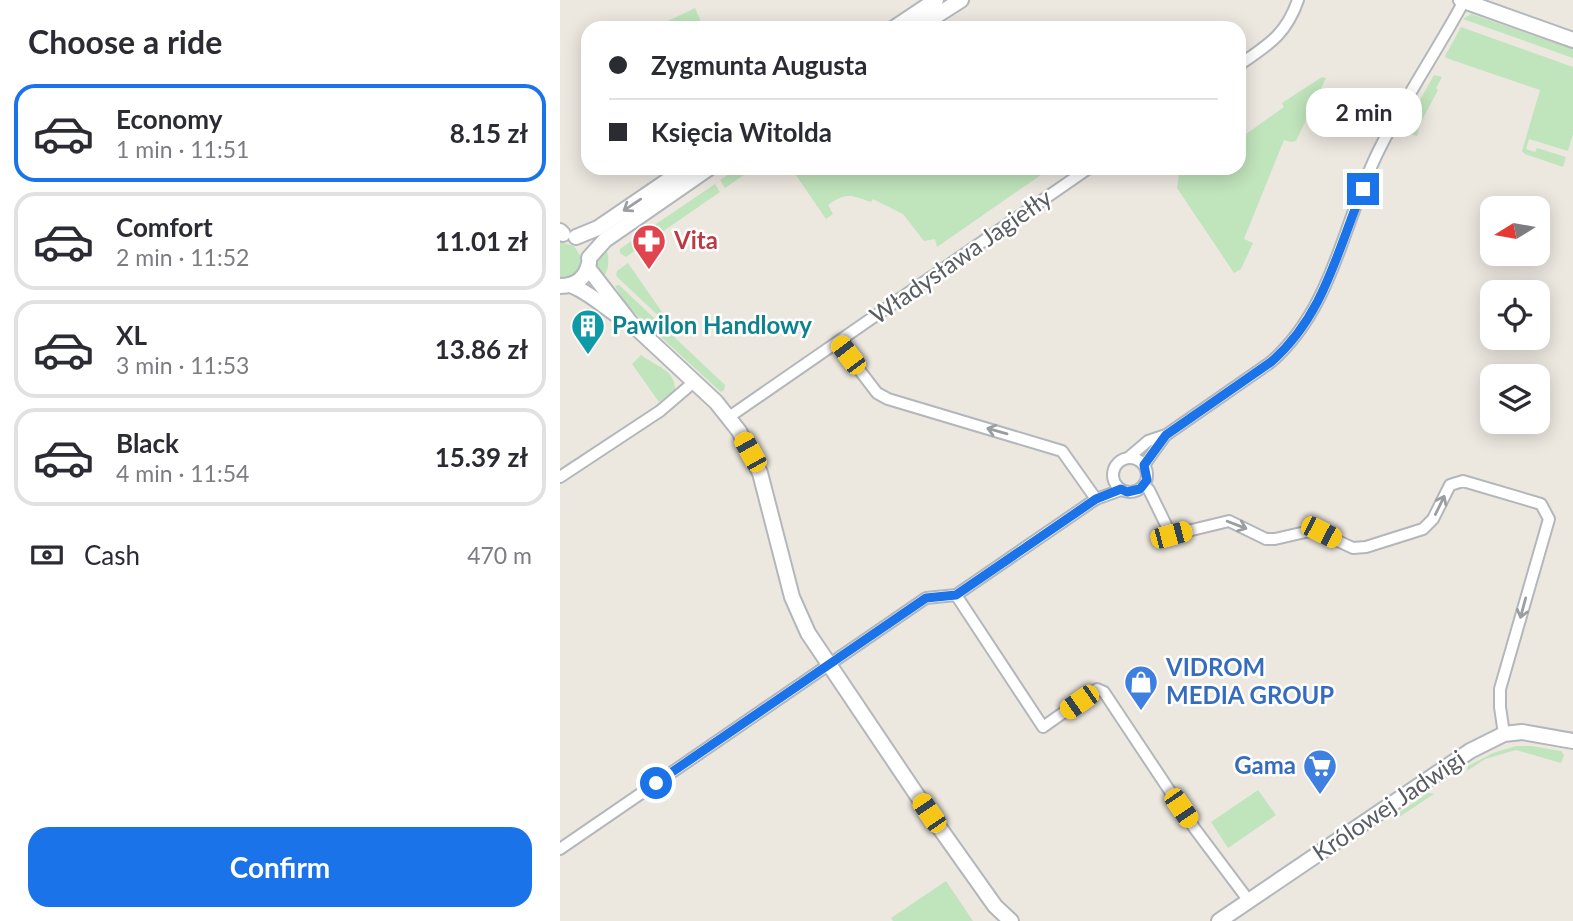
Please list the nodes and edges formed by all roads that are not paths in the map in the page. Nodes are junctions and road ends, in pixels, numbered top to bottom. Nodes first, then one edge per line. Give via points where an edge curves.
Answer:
1 (936, 0) edge
2 (961, 0) edge
3 (1298, 0) edge
4 (1463, 1) edge
5 (904, 21) edge
6 (928, 21) edge
7 (1573, 40) edge
8 (1246, 60) edge
9 (676, 175) edge
10 (699, 175) edge
11 (1079, 175) edge
12 (565, 234) edge
13 (589, 263) junction
14 (565, 286) edge
15 (630, 323) junction
16 (838, 342) junction
17 (695, 382) junction
18 (729, 417) junction
19 (1166, 435) junction
20 (1128, 458) junction
21 (1144, 465) junction
22 (560, 477) edge
23 (1113, 477) junction
24 (1144, 485) junction
25 (1121, 489) junction
26 (1096, 499) junction
27 (956, 595) junction
28 (829, 665) junction
29 (1504, 734) junction
30 (1573, 741) edge
31 (560, 849) edge
32 (1249, 901) junction
33 (1011, 921) edge
34 (1219, 921) edge

1 - 5 street
2 - 6 street
3 - 8 street via 1280,35
4 - 7 street
4 - 19 street via 1379,150 1307,323 1271,362
9 -> 12 street via 598,228
10 - 13 street via 605,240
11 - 16 street, Władysława Jagiełły
12 - 13 street via 586,247
13 - 14 street via 582,279
13 - 15 street
14 - 15 street via 579,289
15 - 17 street
16 - 18 street, Władysława Jagiełły
26 -> 16 street via 1062,451 888,399 877,393
17 - 18 street
17 - 22 street via 660,411
18 - 28 street via 760,472 792,597 808,634
19 - 20 street
19 - 21 street
20 - 21 street
20 - 23 street via 1115,467
21 - 24 street
23 - 25 street
23 - 26 street
24 - 25 street via 1133,492
24 -> 29 street via 1171,535 1229,521 1266,539 1314,530 1353,548 1423,529 1450,485 1463,481 1541,504 1549,519 1500,689
25 - 26 street
26 - 27 street
27 - 28 street via 926,598
27 - 32 street via 1043,727 1097,689 1104,692
28 - 31 street
28 - 33 street via 995,906
29 - 30 street, Królowej Jadwigi via 1522,732
29 - 32 street, Królowej Jadwigi via 1470,751
32 - 34 street, Królowej Jadwigi

